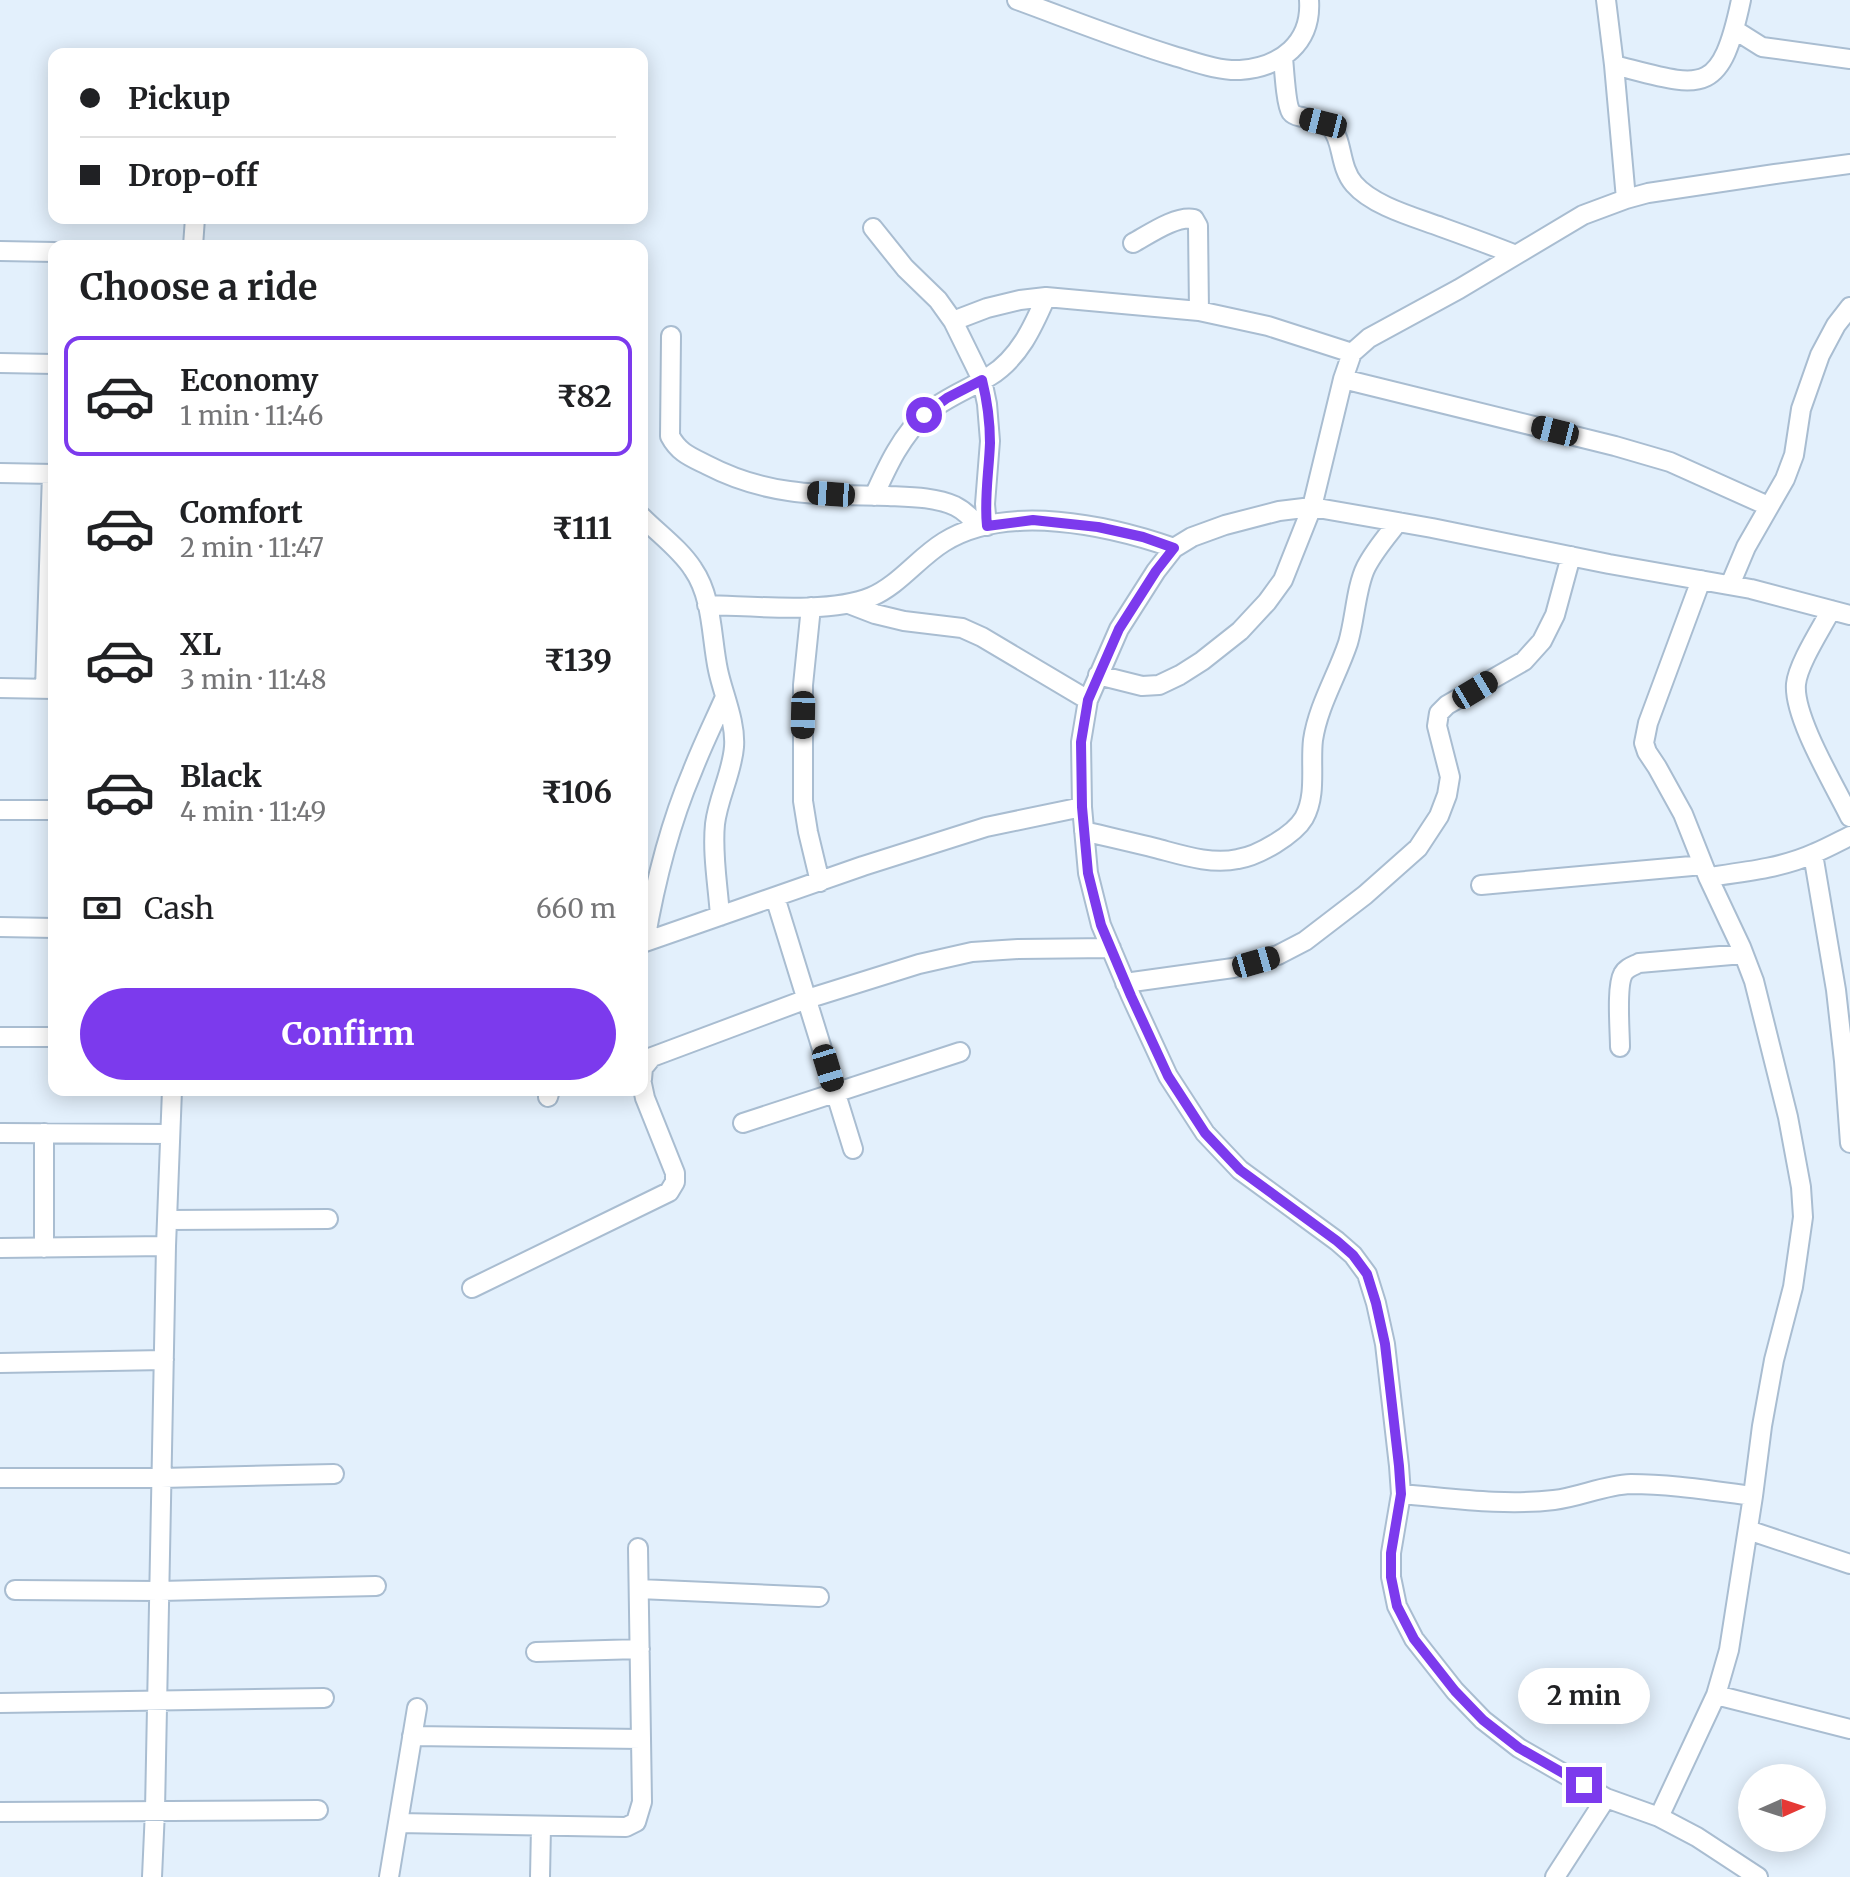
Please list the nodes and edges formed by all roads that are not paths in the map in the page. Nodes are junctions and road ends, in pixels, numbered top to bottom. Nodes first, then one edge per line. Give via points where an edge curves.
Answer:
1 (1017, 0) edge
2 (1309, 0) edge
3 (1606, 0) edge
4 (1741, 0) edge
5 (1735, 30) junction
6 (1283, 57) junction
7 (1850, 59) edge
8 (1614, 65) junction
9 (1850, 164) edge
10 (1626, 199) junction
11 (873, 228) dead end
12 (1133, 243) dead end
13 (0, 251) edge
14 (48, 252) edge
15 (1516, 255) junction
16 (1046, 297) junction
17 (1850, 307) edge
18 (1199, 311) junction
19 (953, 321) junction
20 (671, 336) dead end
21 (1352, 353) junction
22 (0, 363) edge
23 (48, 364) edge
24 (1343, 379) junction
25 (982, 380) junction
26 (0, 473) edge
27 (48, 474) edge
28 (874, 496) junction
29 (1768, 506) junction
30 (1312, 507) junction
31 (1398, 522) junction
32 (648, 523) edge
33 (982, 526) junction
34 (1174, 548) junction
35 (1571, 556) junction
36 (1701, 580) junction
37 (1730, 585) junction
38 (849, 604) junction
39 (707, 605) junction
40 (811, 607) junction
41 (1831, 610) junction
42 (1850, 615) edge
43 (1098, 675) junction
44 (0, 688) edge
45 (48, 689) edge
46 (725, 697) junction
47 (1088, 700) junction
48 (1082, 807) junction
49 (0, 810) edge
50 (48, 810) edge
51 (1850, 817) edge
52 (1084, 831) junction
53 (1850, 836) edge
54 (1813, 854) junction
55 (1706, 871) junction
56 (820, 882) junction
57 (1481, 885) dead end
58 (775, 897) junction
59 (720, 916) junction
60 (648, 922) edge
61 (0, 927) edge
62 (48, 928) edge
63 (648, 941) edge
64 (1111, 948) junction
65 (1743, 954) junction
66 (1125, 983) junction
67 (807, 999) junction
68 (0, 1037) edge
69 (48, 1037) edge
70 (1620, 1047) dead end
71 (960, 1052) dead end
72 (648, 1062) edge
73 (836, 1092) junction
74 (172, 1096) edge
75 (645, 1096) edge
76 (743, 1123) dead end
77 (0, 1133) edge
78 (44, 1133) junction
79 (170, 1134) junction
80 (1850, 1143) edge
81 (853, 1149) dead end
82 (328, 1219) dead end
83 (167, 1220) junction
84 (166, 1246) junction
85 (0, 1248) edge
86 (44, 1248) junction
87 (472, 1288) dead end
88 (164, 1360) junction
89 (0, 1363) edge
90 (334, 1474) dead end
91 (0, 1478) edge
92 (161, 1478) junction
93 (1401, 1494) junction
94 (1753, 1496) junction
95 (1748, 1530) junction
96 (638, 1548) dead end
97 (1850, 1564) edge
98 (376, 1586) dead end
99 (639, 1589) junction
100 (15, 1590) dead end
101 (160, 1591) junction
102 (819, 1597) dead end
103 (640, 1649) junction
104 (536, 1652) dead end
105 (1716, 1695) junction
106 (324, 1698) dead end
107 (157, 1700) junction
108 (0, 1703) edge
109 (417, 1708) dead end
110 (1850, 1729) edge
111 (412, 1736) junction
112 (641, 1739) junction
113 (1606, 1798) junction
114 (155, 1810) junction
115 (318, 1810) dead end
116 (0, 1812) edge
117 (1659, 1817) junction
118 (398, 1823) junction
119 (541, 1826) junction
120 (152, 1877) edge
121 (389, 1877) edge
122 (540, 1877) edge
123 (1555, 1877) edge
124 (1758, 1877) edge

1 - 6 street via 1205,65 1238,70
2 - 6 street via 1305,29
3 - 8 street
4 - 5 street
5 - 7 street via 1762,47
5 - 8 street via 1726,56 1702,80 1669,79
6 - 15 street via 1291,112 1323,123 1337,135 1346,171 1361,191 1399,212
8 - 10 street
9 - 10 street
10 - 15 street via 1583,215
11 - 19 street
12 - 18 street via 1177,220 1194,219
13 - 14 street
15 - 21 street via 1369,338
16 - 18 street
16 - 19 street via 987,308
16 - 25 street via 1017,352
17 - 29 street via 1820,355 1801,409 1794,455
18 - 21 street
19 - 25 street
20 - 28 street via 670,436 685,454 763,487
21 - 24 street
22 - 23 street
24 - 29 street via 1670,462
24 - 30 street
25 - 28 street via 924,415 888,465
25 - 33 street via 990,441
26 - 27 street
28 - 33 street via 955,506
29 - 37 street
30 - 31 street
30 - 34 street via 1225,525
30 - 43 street via 1283,580 1240,631 1202,661 1159,685
31 - 35 street
31 - 52 street via 1362,578 1354,623 1313,739 1310,799 1303,819 1288,834 1260,852 1218,861
32 - 39 street via 693,569
33 - 34 street via 1033,520 1098,527
33 - 38 street via 941,544 892,586
34 - 43 street via 1119,629
35 - 36 street
35 - 66 street via 1542,641 1524,661 1439,713 1437,726 1450,777 1439,816 1418,848 1305,941 1278,955 1233,968
36 - 37 street
36 - 55 street via 1644,743 1683,814
37 - 41 street
38 - 40 street
38 - 47 street via 904,621 962,628
39 - 40 street
39 - 46 street
40 - 56 street via 803,685 803,801
41 - 42 street
41 - 51 street via 1796,685 1804,724
43 - 47 street
44 - 45 street
46 - 59 street via 735,747 715,824
46 - 60 street via 665,849
47 - 48 street via 1081,742
48 - 52 street
48 - 56 street via 986,827
49 - 50 street
52 - 64 street via 1088,873
53 - 54 street
54 - 55 street via 1755,871
54 - 80 street via 1836,990
55 - 57 street
55 - 65 street
56 - 58 street
58 - 59 street
58 - 67 street
59 - 63 street
61 - 62 street
64 - 66 street
64 - 67 street via 972,952
65 - 70 street via 1629,967 1620,990
65 - 94 street via 1788,1117 1803,1217
66 - 93 street via 1168,1076 1205,1133 1240,1170 1337,1241 1367,1274 1385,1344
67 - 72 street
67 - 73 street
68 - 69 street
71 - 73 street
73 - 76 street
73 - 81 street
74 - 79 street
75 - 87 street via 675,1173 669,1192
77 - 78 street
78 - 79 street
78 - 86 street
79 - 83 street
82 - 83 street
83 - 84 street
84 - 86 street
84 - 88 street
85 - 86 street
88 - 89 street
88 - 92 street
90 - 92 street
91 - 92 street
92 - 101 street
93 - 94 street via 1533,1502 1628,1484
93 - 113 street via 1391,1577 1397,1606 1414,1639 1483,1720 1519,1748
94 - 95 street
95 - 97 street
95 - 105 street via 1729,1650
96 - 99 street
98 - 101 street
99 - 102 street
99 - 103 street
100 - 101 street
101 - 107 street
103 - 104 street
103 - 112 street
105 - 110 street
105 - 117 street
106 - 107 street
107 - 108 street
107 - 114 street
109 - 111 street
111 - 112 street
111 - 118 street
112 - 119 street via 642,1802 636,1822 626,1827
113 - 117 street
113 - 123 street
114 - 115 street
114 - 116 street
114 - 120 street
117 - 124 street
118 - 119 street
118 - 121 street
119 - 122 street

